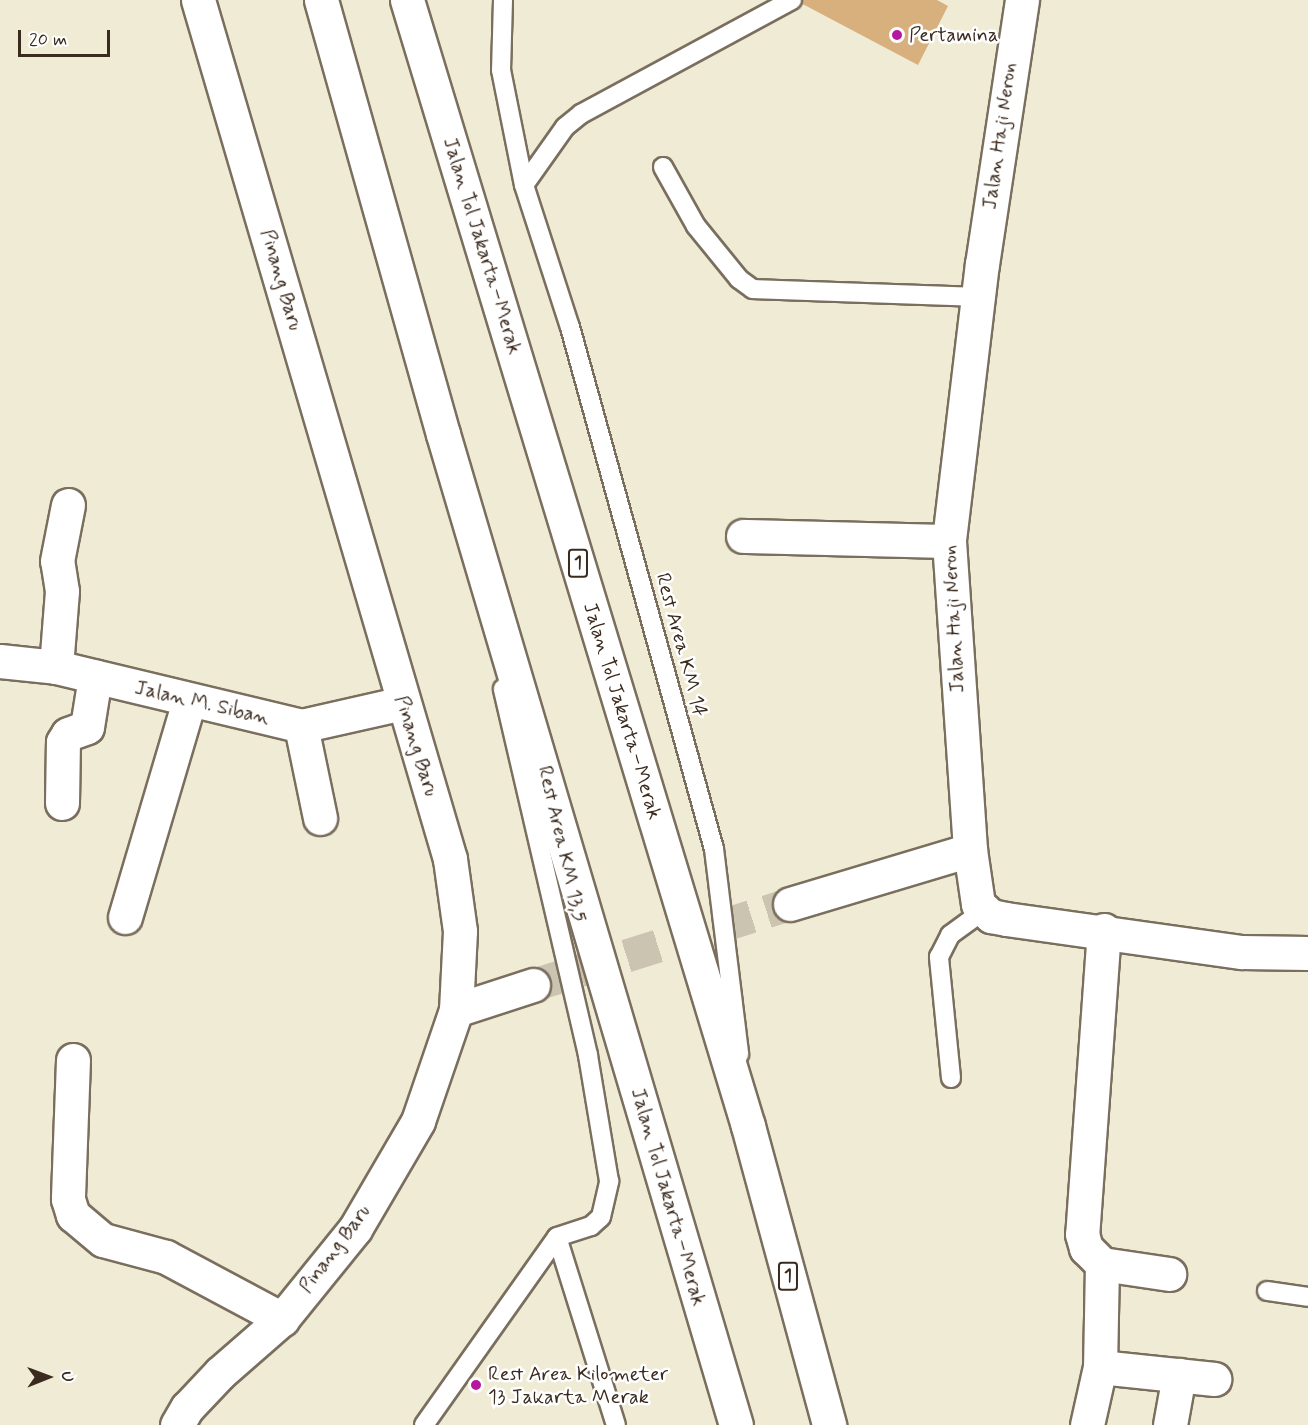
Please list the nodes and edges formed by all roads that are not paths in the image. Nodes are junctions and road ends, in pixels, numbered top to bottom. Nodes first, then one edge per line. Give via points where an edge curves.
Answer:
1 (198, 0) edge
2 (321, 0) edge
3 (407, 0) edge
4 (503, 0) edge
5 (792, 0) edge
6 (1022, 0) edge
7 (663, 167) dead end
8 (524, 185) junction
9 (978, 297) junction
10 (443, 434) junction
11 (68, 504) dead end
12 (743, 536) dead end
13 (949, 541) junction
14 (0, 661) edge
15 (56, 667) junction
16 (95, 677) junction
17 (189, 701) junction
18 (403, 703) junction
19 (301, 726) junction
20 (63, 803) dead end
21 (320, 818) dead end
22 (975, 877) junction
23 (790, 904) tunnel mouth
24 (125, 916) dead end
25 (1104, 930) junction
26 (1308, 953) edge
27 (533, 984) tunnel mouth
28 (456, 1010) junction
29 (73, 1060) dead end
30 (951, 1078) dead end
31 (748, 1126) junction
32 (557, 1237) junction
33 (1102, 1264) junction
34 (1169, 1274) dead end
35 (1267, 1291) dead end
36 (1308, 1298) edge
37 (282, 1319) junction
38 (1100, 1367) junction
39 (1179, 1375) junction
40 (1214, 1379) dead end
41 (177, 1425) edge
42 (424, 1425) edge
43 (616, 1425) edge
44 (736, 1425) edge
45 (829, 1425) edge
46 (1087, 1425) edge
47 (1170, 1425) edge

1 - 18 main road, Pinang Baru
2 - 10 main road, Jalan Tol Jakarta–Merak
3 - 31 main road, Jalan Tol Jakarta–Merak / 1
4 - 8 lane, Rest Area KM 14 via 501,70
5 - 8 lane via 581,114 565,127
6 - 9 main road, Jalan Haji Neron
7 - 9 lane via 696,226 739,279 753,289
8 - 31 lane, Rest Area KM 14 via 570,327 714,849
9 - 13 main road, Jalan Haji Neron
10 - 32 lane, Rest Area KM 13,5 via 605,1145 609,1181 601,1217 591,1226
10 - 44 main road, Jalan Tol Jakarta–Merak
11 - 15 main road via 57,561 62,591
12 - 13 main road
13 - 22 main road, Jalan Haji Neron
14 - 15 main road, Jalan M. Siban
15 - 16 main road, Jalan M. Siban
16 - 17 main road, Jalan M. Siban
16 - 20 main road via 88,724 68,734 63,742
17 - 19 main road, Jalan M. Siban
17 - 24 main road
18 - 19 main road, Jalan M. Siban
18 - 28 main road, Pinang Baru via 450,859 460,931
19 - 21 main road
22 - 23 main road
22 - 25 main road via 1005,920
22 - 30 lane via 939,957
25 - 26 main road via 1242,952
25 - 33 main road via 1083,1234 1086,1248
27 - 28 main road
28 - 37 main road, Pinang Baru via 418,1121 355,1229
29 - 37 main road via 68,1199 73,1215 103,1240 166,1257
31 - 45 main road, Jalan Tol Jakarta–Merak / 1
32 - 42 lane
32 - 43 lane
33 - 34 main road
33 - 38 main road
35 - 36 lane
37 - 41 main road, Pinang Baru via 220,1373 187,1408
38 - 39 main road
38 - 46 main road
39 - 40 main road
39 - 47 main road

